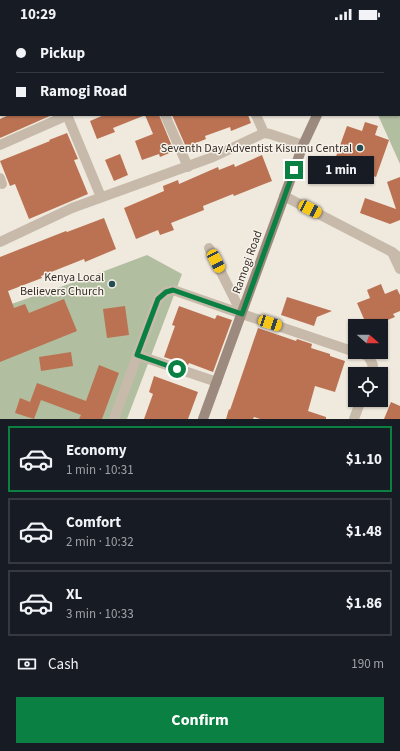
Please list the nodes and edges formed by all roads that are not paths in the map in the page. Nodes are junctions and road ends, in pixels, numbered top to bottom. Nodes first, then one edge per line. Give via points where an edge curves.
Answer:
1 (65, 116) edge
2 (67, 116) edge
3 (165, 116) edge
4 (256, 116) edge
5 (316, 116) edge
6 (264, 134) junction
7 (0, 145) edge
8 (303, 145) junction
9 (188, 167) junction
10 (284, 196) junction
11 (101, 197) junction
12 (0, 242) edge
13 (209, 248) dead end
14 (396, 255) edge
15 (400, 269) edge
16 (242, 314) junction
17 (348, 350) edge
18 (137, 355) junction
19 (217, 382) junction
20 (358, 407) edge
21 (114, 419) edge
22 (203, 419) edge
23 (354, 419) edge

1 - 7 street
2 - 11 street
3 - 9 street
4 - 6 street
5 - 8 street, Ramogi Road
6 - 8 street
6 - 9 street
8 - 10 street, Ramogi Road
9 - 11 street
10 - 14 street
10 - 16 street, Ramogi Road
11 - 12 street
13 - 16 street
14 - 15 street
16 - 17 street
16 - 18 street via 173,290 166,292 158,299
16 - 19 street, Ramogi Road
18 - 19 street
18 - 21 street
19 - 22 street, Ramogi Road
20 - 23 street

